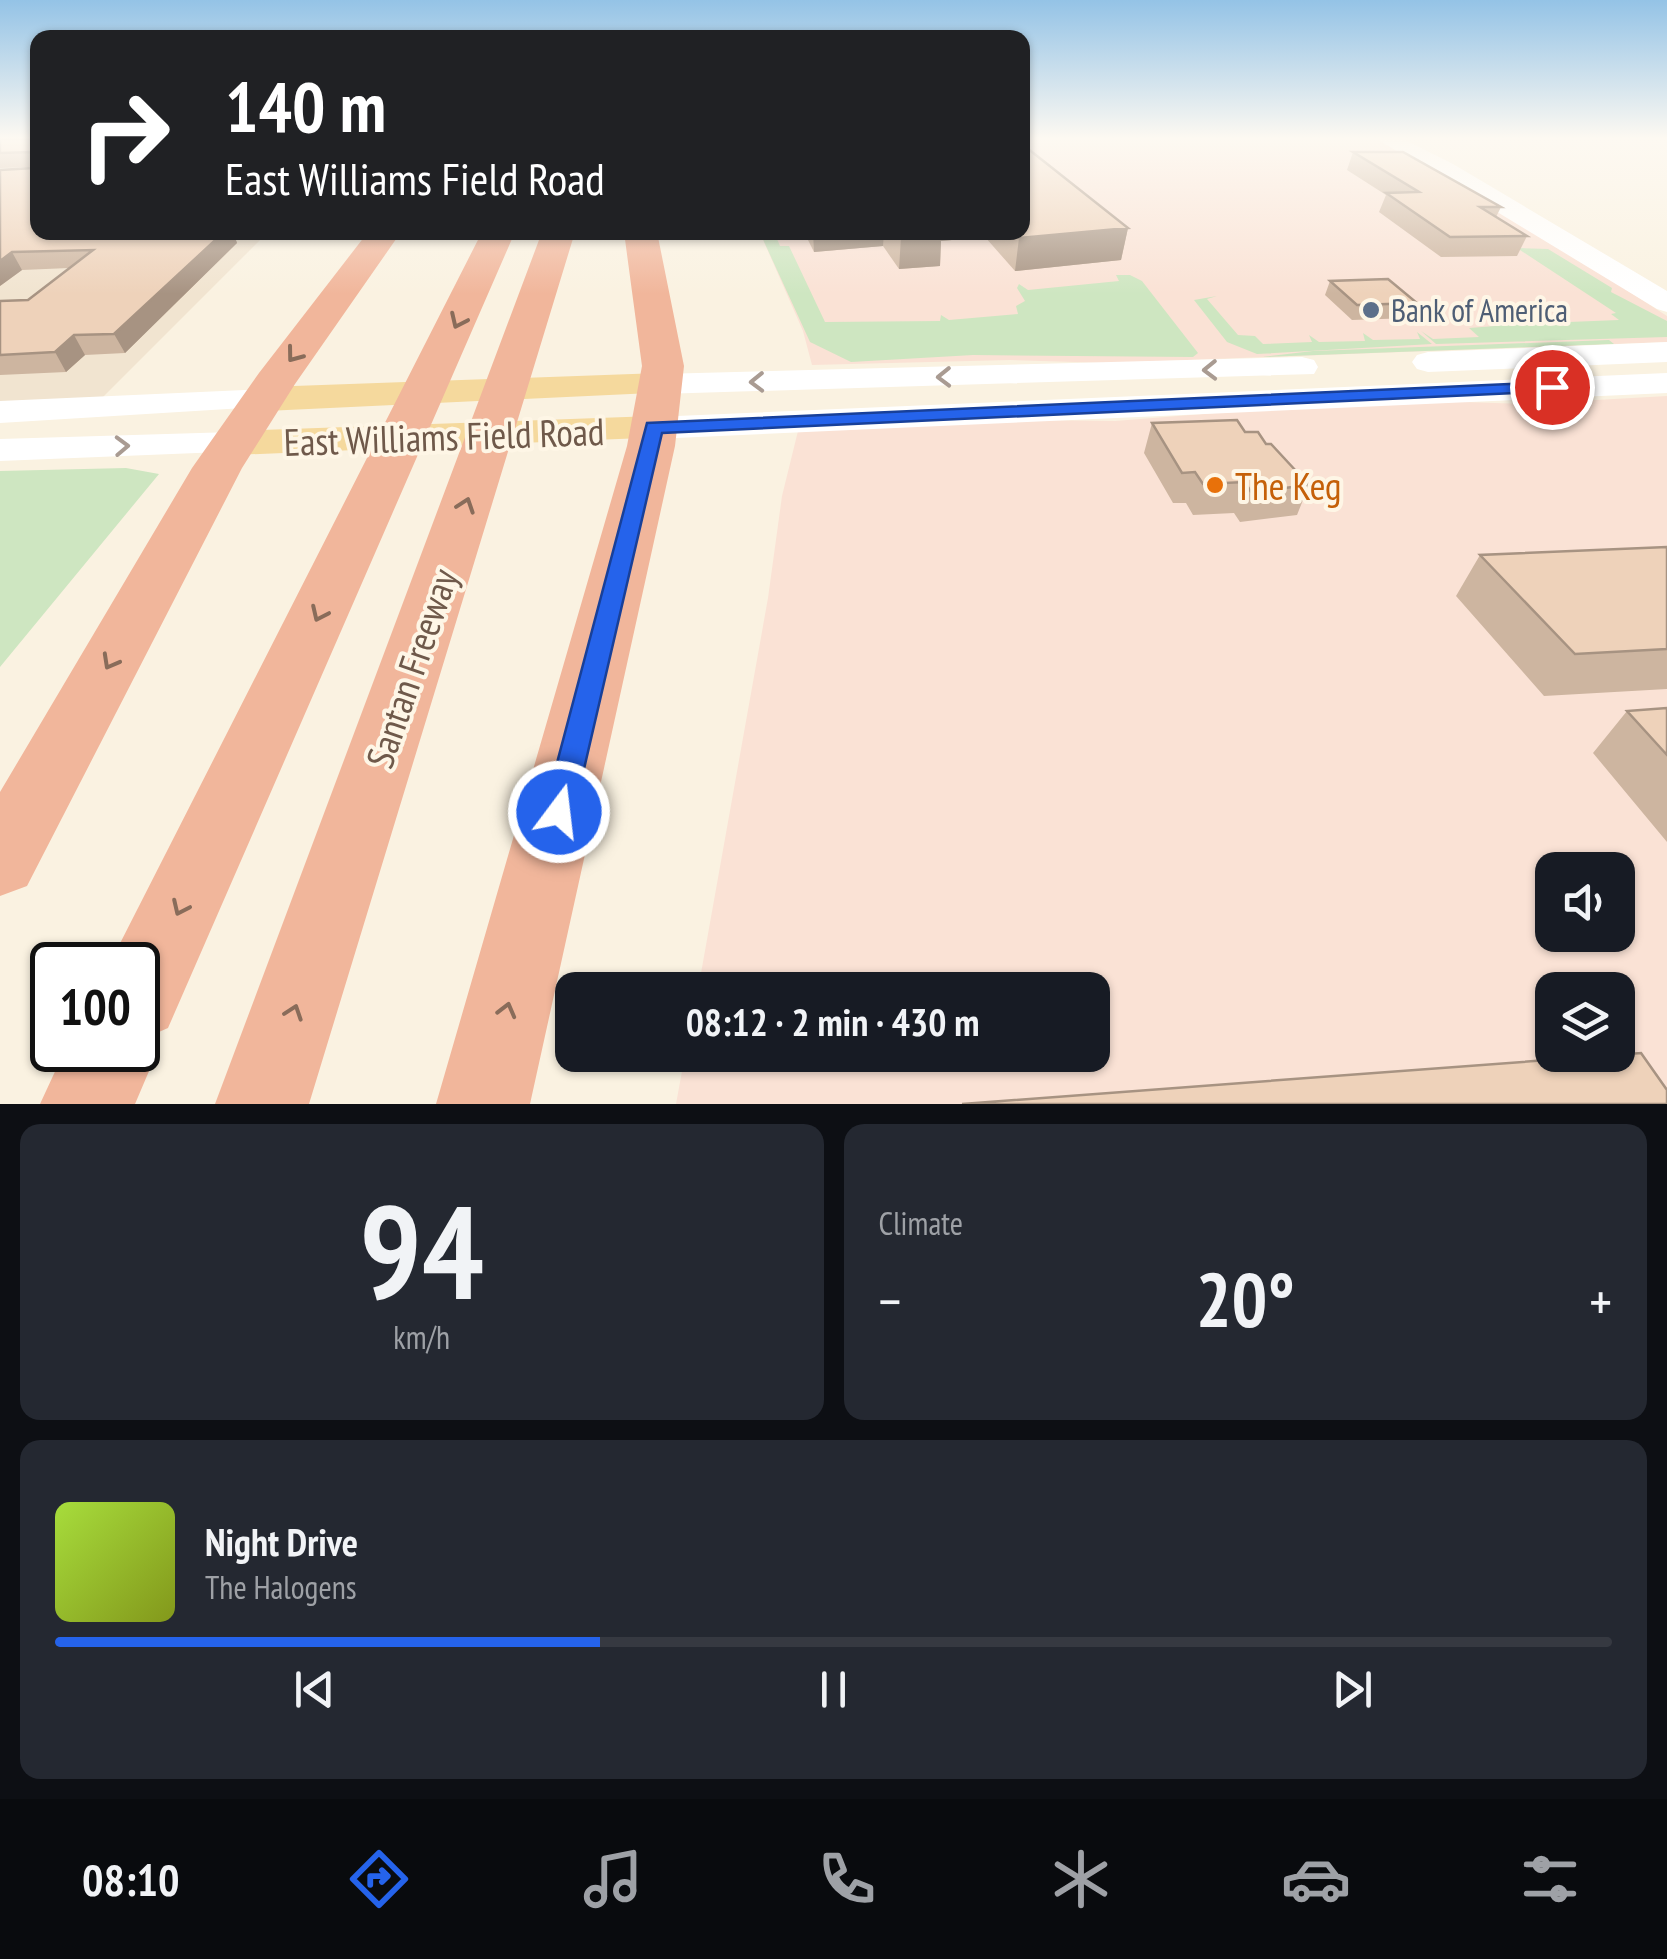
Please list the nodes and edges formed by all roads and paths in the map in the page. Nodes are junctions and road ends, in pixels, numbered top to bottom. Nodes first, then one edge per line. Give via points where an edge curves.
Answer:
1 (1482, 191) edge
2 (1504, 191) edge
3 (378, 240) edge
4 (495, 240) edge
5 (557, 240) edge
6 (641, 240) edge
7 (1667, 280) edge
8 (1667, 303) edge
9 (1667, 352) edge
10 (1340, 366) dead end
11 (1667, 383) edge
12 (266, 398) junction
13 (1249, 399) junction
14 (634, 407) junction
15 (0, 412) edge
16 (233, 443) junction
17 (0, 450) edge
18 (0, 862) edge
19 (160, 951) edge
20 (102, 1072) edge
21 (87, 1104) edge
22 (262, 1104) edge
23 (482, 1104) edge

1 - 8 main road
2 - 7 main road
3 -> 12 highway
4 -> 19 highway
22 -> 5 highway, Santan Freeway
6 - 14 highway via 663,366
9 - 13 main road via 1386,364 1272,378 1258,383
10 -> 14 main road, East Williams Field Road
11 - 13 main road, East Williams Field Road
12 - 14 main road, East Williams Field Road
12 - 15 main road, East Williams Field Road
12 - 16 highway
13 - 14 main road, East Williams Field Road
14 - 16 main road, East Williams Field Road
23 -> 14 highway via 588,702
17 -> 16 main road, East Williams Field Road
16 -> 18 highway
20 - 21 highway

